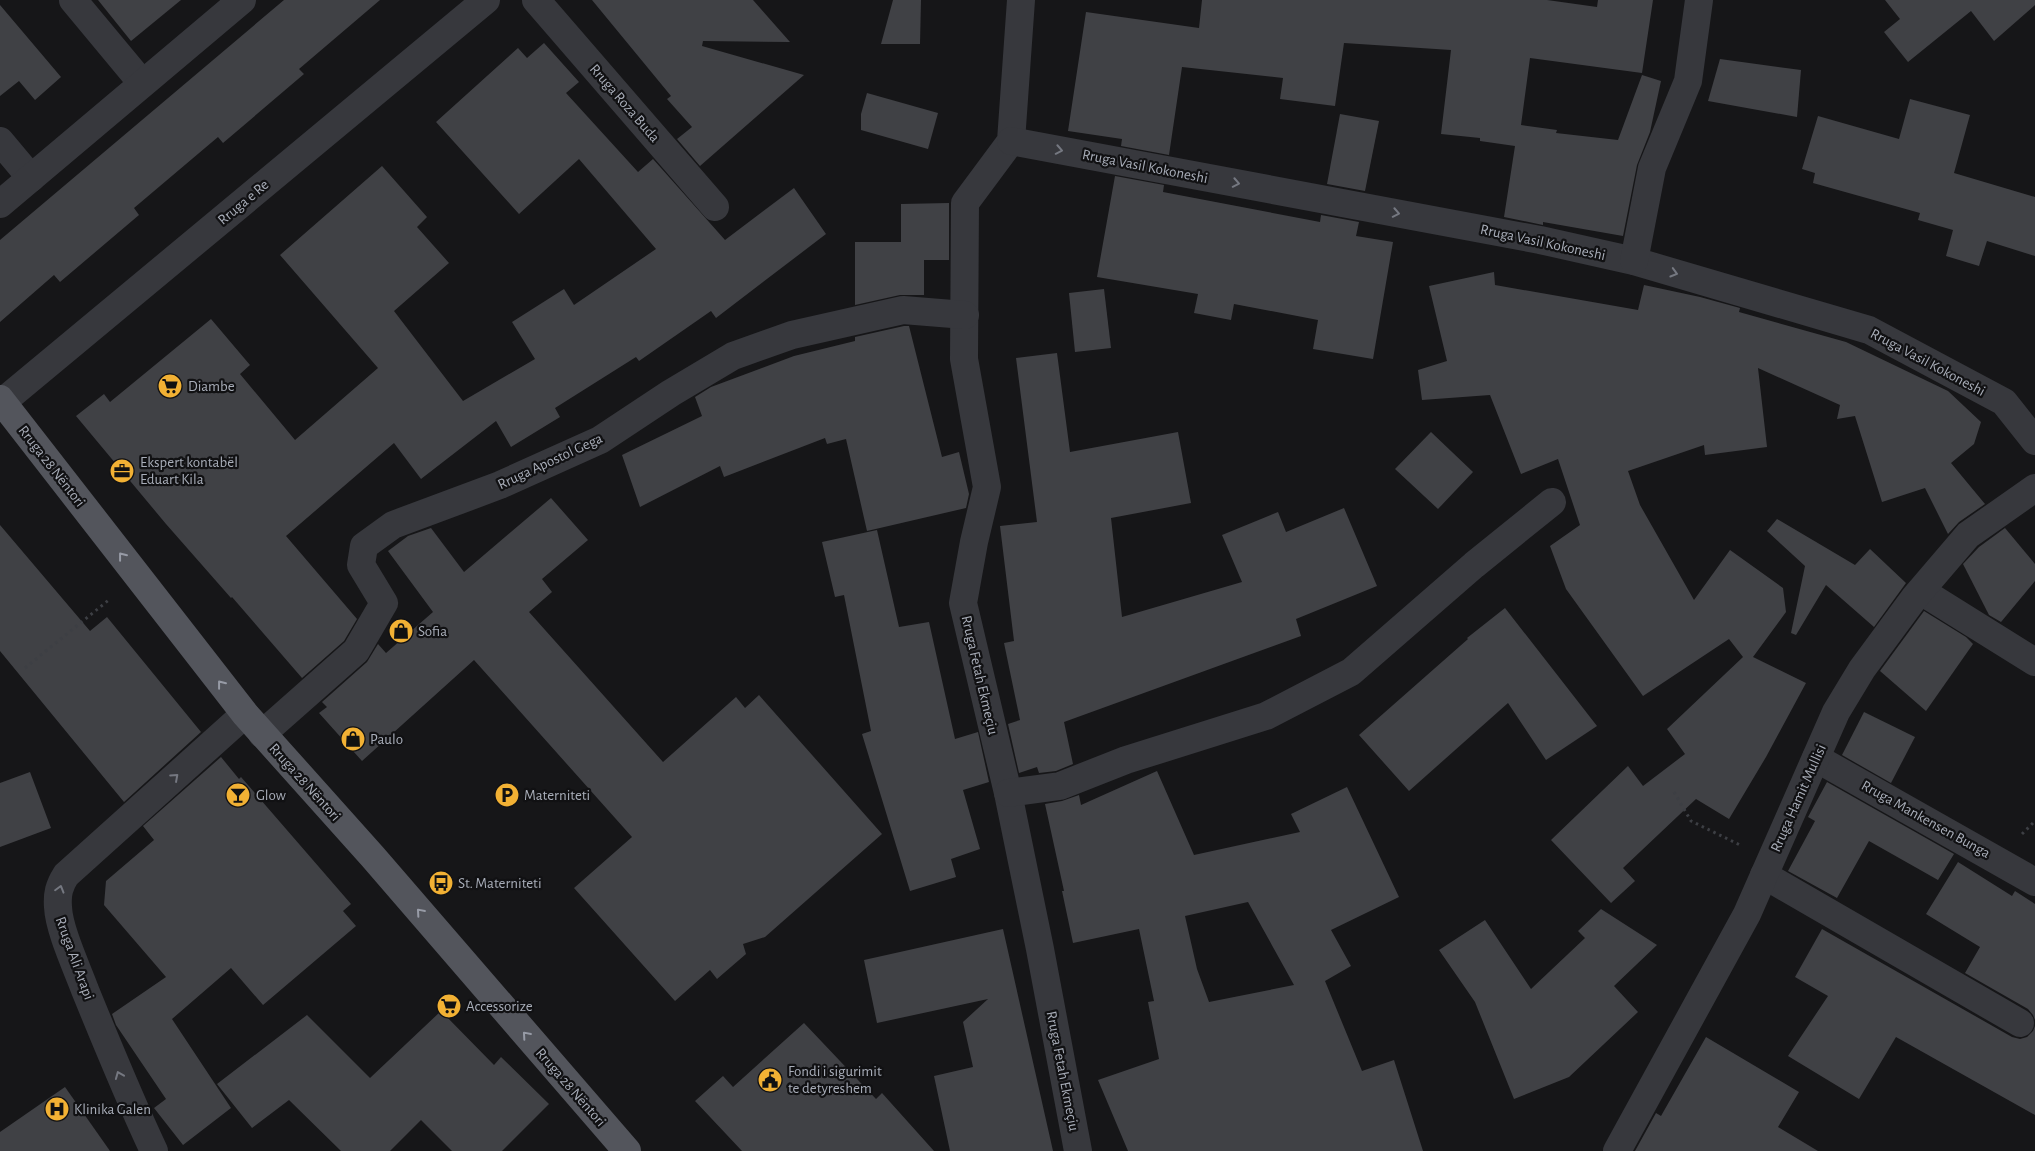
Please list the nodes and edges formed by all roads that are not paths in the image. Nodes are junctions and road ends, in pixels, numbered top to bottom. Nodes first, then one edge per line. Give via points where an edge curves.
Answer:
1 (73, 0) edge
2 (242, 0) edge
3 (486, 0) edge
4 (536, 0) edge
5 (1021, 0) edge
6 (1699, 0) edge
7 (142, 83) junction
8 (0, 141) edge
9 (1011, 141) junction
10 (30, 178) junction
11 (0, 204) edge
12 (715, 206) dead end
13 (1634, 261) junction
14 (965, 314) junction
15 (1, 402) edge
16 (2035, 442) edge
17 (2035, 488) edge
18 (1552, 502) dead end
19 (1921, 591) junction
20 (2035, 662) edge
21 (245, 714) junction
22 (262, 734) junction
23 (1816, 758) junction
24 (1008, 793) junction
25 (1767, 868) junction
26 (2035, 882) edge
27 (2020, 1023) dead end
28 (154, 1151) edge
29 (627, 1151) edge
30 (1078, 1151) edge
31 (1617, 1151) edge

1 - 7 street
2 - 7 street
3 - 15 street, Rruga e Re
4 - 12 street, Rruga Roza Buda
5 - 9 street
6 - 13 street via 1688,80 1652,168
7 - 10 street
8 - 10 street
9 -> 13 street, Rruga Vasil Kokoneshi via 1540,240
9 - 14 street, Rruga Fetah Ekmeçiu via 965,203
10 - 11 street
13 -> 16 street, Rruga Vasil Kokoneshi via 1869,330 2004,402
14 - 22 street, Rruga Apostol Gega via 903,310 792,335 733,356 600,440 500,485 393,525 364,546 361,565 384,604 356,651
14 - 24 street, Rruga Fetah Ekmeçiu via 964,359 987,487 963,603
21 -> 15 main road, Rruga 28 Nëntori
17 - 19 street, Rruga Hamit Mullisi via 1968,535
18 - 24 street via 1351,672 1266,716 1126,760 1060,786
19 - 20 street
19 - 23 street, Rruga Hamit Mullisi via 1862,669 1836,712
21 - 22 main road, Rruga 28 Nëntori
28 -> 21 street, Rruga Ali Arapi via 72,956 58,909 57,894 66,875
29 -> 22 main road, Rruga 28 Nëntori via 373,857
23 - 25 street, Rruga Hamit Mullisi
23 - 26 street, Rruga Mankensen Bunga
24 - 30 street, Rruga Fetah Ekmeçiu
25 - 27 street
25 - 31 street, Rruga Hamit Mullisi via 1746,914

